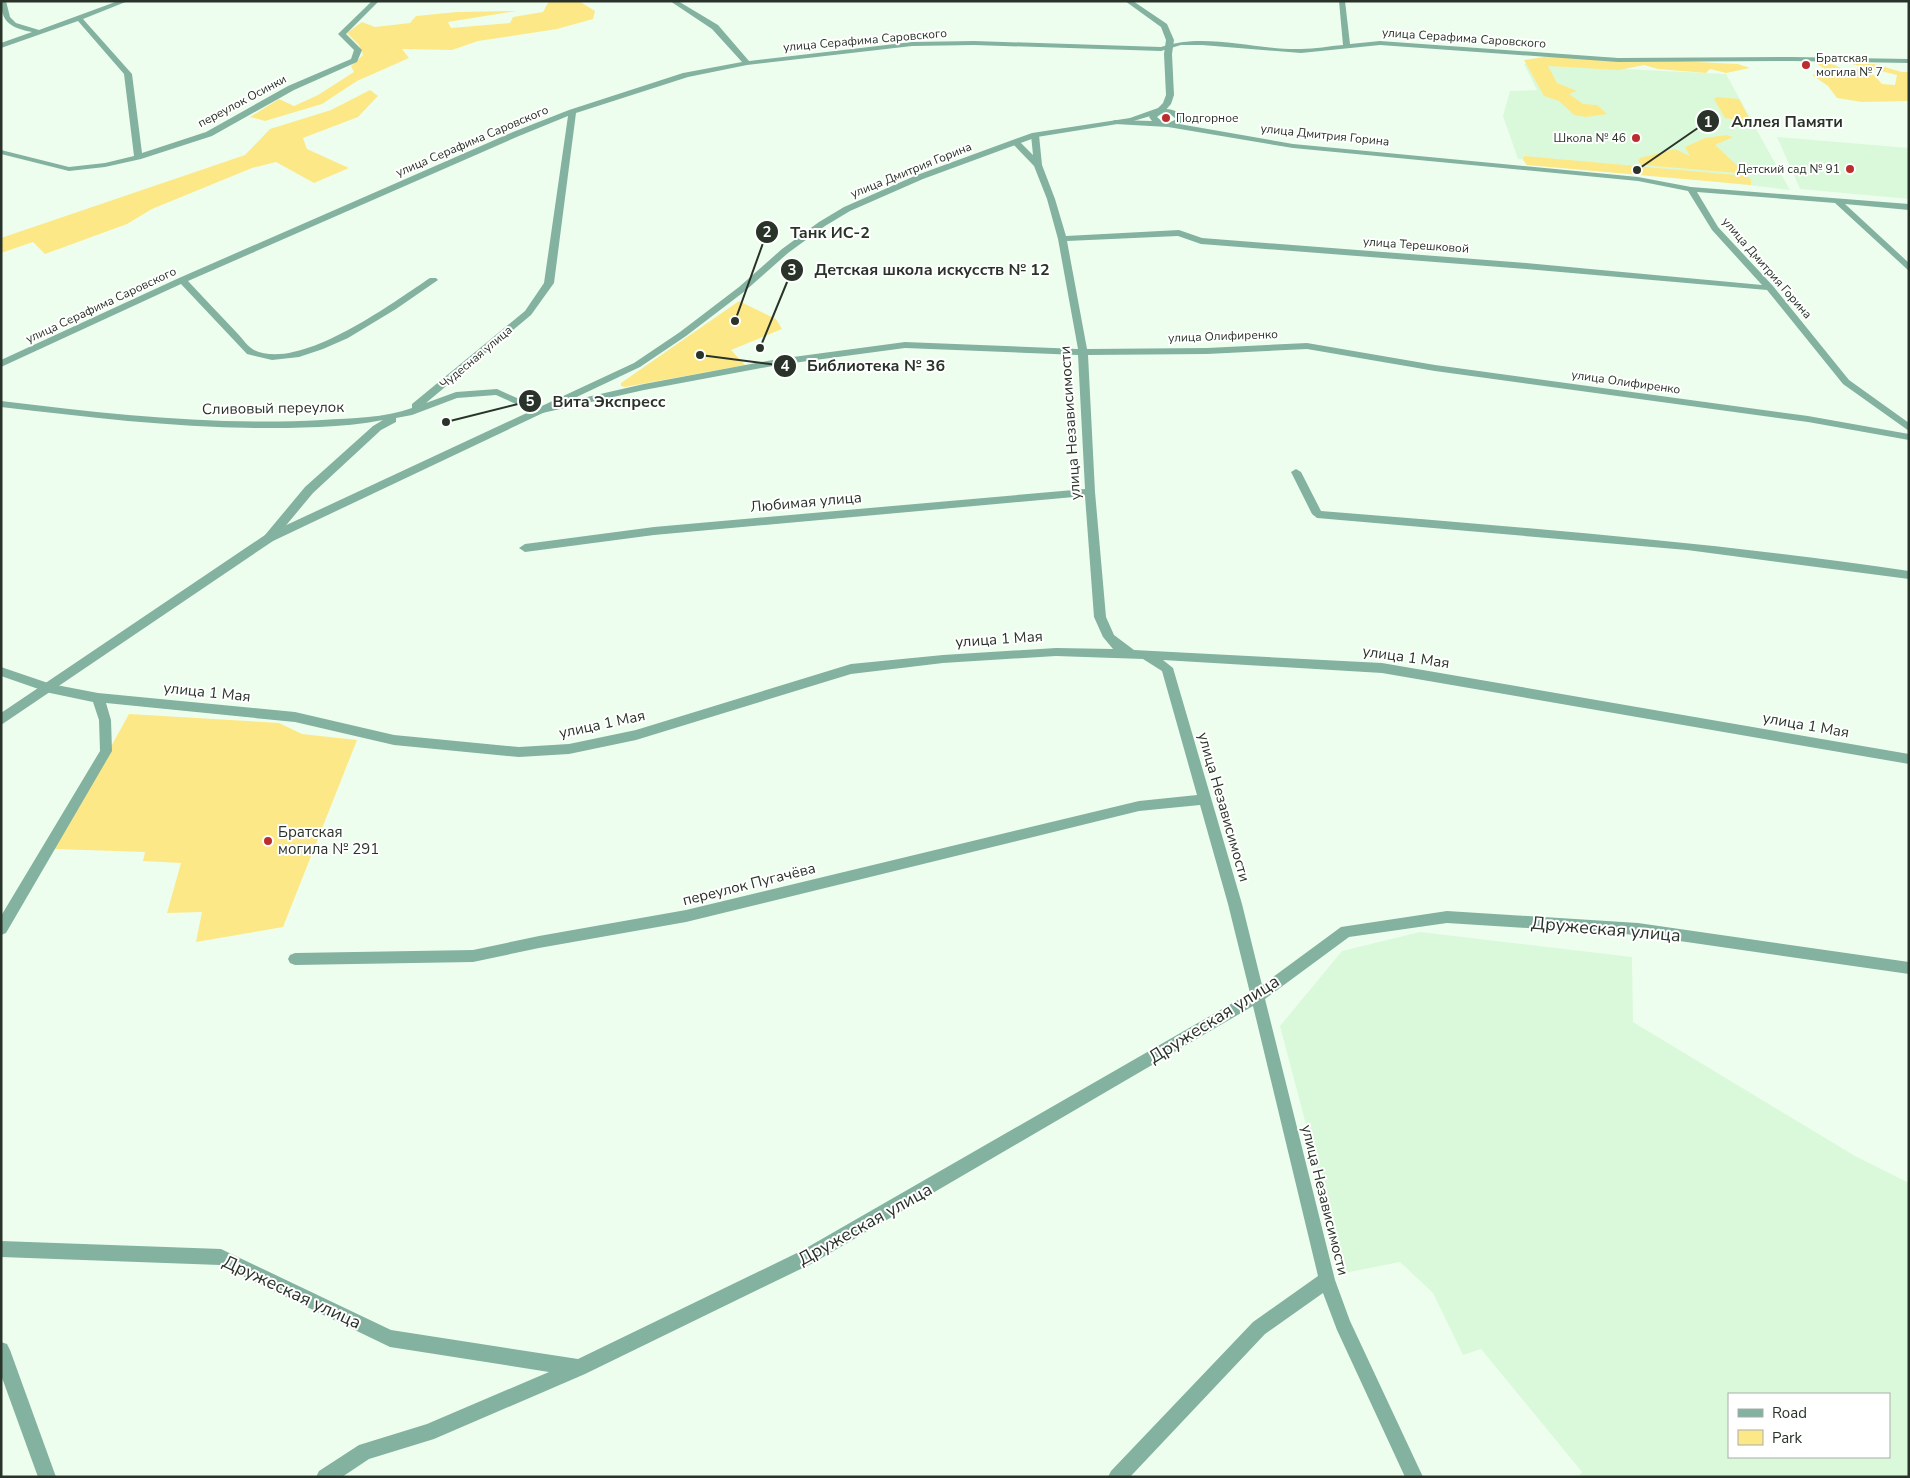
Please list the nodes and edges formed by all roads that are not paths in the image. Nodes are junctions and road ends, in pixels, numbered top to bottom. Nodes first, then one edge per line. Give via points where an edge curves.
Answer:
1 (4, 1) edge
2 (125, 1) edge
3 (376, 1) edge
4 (673, 1) edge
5 (1128, 1) edge
6 (1342, 1) edge
7 (79, 18) junction
8 (39, 32) junction
9 (1, 46) edge
10 (1169, 46) junction
11 (1347, 46) junction
12 (1909, 61) edge
13 (747, 63) junction
14 (1170, 95) junction
15 (572, 112) junction
16 (1156, 113) junction
17 (1178, 116) junction
18 (1115, 122) junction
19 (1163, 124) junction
20 (1214, 133) junction
21 (1035, 135) junction
22 (1015, 142) junction
23 (1, 152) edge
24 (138, 157) junction
25 (1038, 165) junction
26 (1691, 189) junction
27 (1837, 202) junction
28 (1909, 208) edge
29 (1062, 239) junction
30 (1909, 268) edge
31 (182, 280) junction
32 (432, 280) dead end
33 (1770, 288) junction
34 (1083, 352) junction
35 (1, 364) edge
36 (1, 404) edge
37 (538, 411) junction
38 (408, 413) junction
39 (1909, 428) edge
40 (1909, 437) edge
41 (1296, 472) dead end
42 (1090, 492) junction
43 (268, 538) junction
44 (524, 548) dead end
45 (1909, 575) edge
46 (1138, 654) junction
47 (1, 671) edge
48 (50, 688) junction
49 (98, 698) junction
50 (1, 720) edge
51 (1909, 759) edge
52 (1205, 799) junction
53 (1, 929) edge
54 (295, 959) dead end
55 (1909, 968) edge
56 (1259, 996) junction
57 (1, 1249) edge
58 (1327, 1280) junction
59 (1, 1350) edge
60 (579, 1368) junction
61 (47, 1477) edge
62 (326, 1477) edge
63 (1117, 1477) edge
64 (1414, 1477) edge

1 - 8 street via 6,18 15,26
2 - 7 street
3 - 24 street, переулок Осинки via 342,34 358,50 354,60 291,88 209,134
4 - 13 street via 715,27
5 - 10 street via 1164,26
6 - 11 street
7 - 8 street
7 - 24 street via 128,74
8 - 9 street
10 - 11 street, улица Серафима Саровского via 1202,43 1301,51
10 - 13 street, улица Серафима Саровского via 1162,49 974,42 921,44
10 - 14 street
11 - 12 street, улица Серафима Саровского via 1380,43 1618,60
13 - 15 street, улица Серафима Саровского via 686,75
14 - 16 street via 1167,104
14 - 17 street
15 - 31 street, улица Серафима Саровского
15 - 38 street, Чудесная улица via 549,283 528,313
16 - 17 street via 1168,112
16 - 18 street
16 - 19 street via 1154,120
17 - 19 street via 1178,122
17 - 20 street
18 - 19 street, улица Дмитрия Горина
18 - 21 street, улица Дмитрия Горина
19 - 20 street, улица Дмитрия Горина
20 - 26 street, улица Дмитрия Горина via 1294,146 1638,179
21 - 22 street, улица Дмитрия Горина
21 - 25 street
22 - 25 street
22 - 37 street, улица Дмитрия Горина via 920,177 847,209 800,240 683,334 637,365
23 - 24 street, переулок Осинки via 69,168 105,165
25 - 29 street, улица Независимости
26 - 27 street
26 - 33 street, улица Дмитрия Горина via 1715,228
27 - 28 street
27 - 30 street
29 - 33 street, улица Терешковой via 1179,233 1200,241
29 - 34 street, улица Независимости
31 - 32 street via 250,352 263,357 282,357 334,343
31 - 35 street, улица Серафима Саровского
33 - 39 street, улица Дмитрия Горина via 1846,382
34 - 37 street, улица Олифиренко via 906,345 778,362
34 - 40 street, улица Олифиренко via 1307,346 1445,370 1808,419
34 - 42 street, улица Независимости
36 - 38 street, Сливовый переулок via 196,424 291,425 361,421
37 - 38 street, Сливовый переулок via 497,392 456,395
37 - 43 street
38 - 43 street, Чудесная улица via 377,428 309,490
41 - 45 street via 1317,514 1811,560
42 - 44 street, Любимая улица via 654,531
42 - 46 street, улица Независимости via 1098,600 1104,631 1113,643
43 - 48 street
46 - 49 street, улица 1 Мая via 1056,652 851,669 636,735 570,749 519,752 394,740 295,717
46 - 51 street, улица 1 Мая via 1382,668
46 - 52 street, улица Независимости via 1157,660 1167,668
47 - 48 street, улица 1 Мая
48 - 49 street, улица 1 Мая
48 - 50 street
49 - 53 street via 105,720 106,751
52 - 54 street, переулок Пугачёва via 1139,806 686,916 473,956
52 - 56 street, улица Независимости
55 - 56 street, Дружеская улица via 1638,929 1447,917 1346,931
56 - 58 street, улица Независимости
56 - 60 street, Дружеская улица via 807,1257
57 - 60 street, Дружеская улица via 222,1257 390,1338
58 - 63 street via 1259,1328
58 - 64 street, улица Независимости via 1343,1324
59 - 61 street
60 - 62 street, Дружеская улица via 428,1433 365,1451

